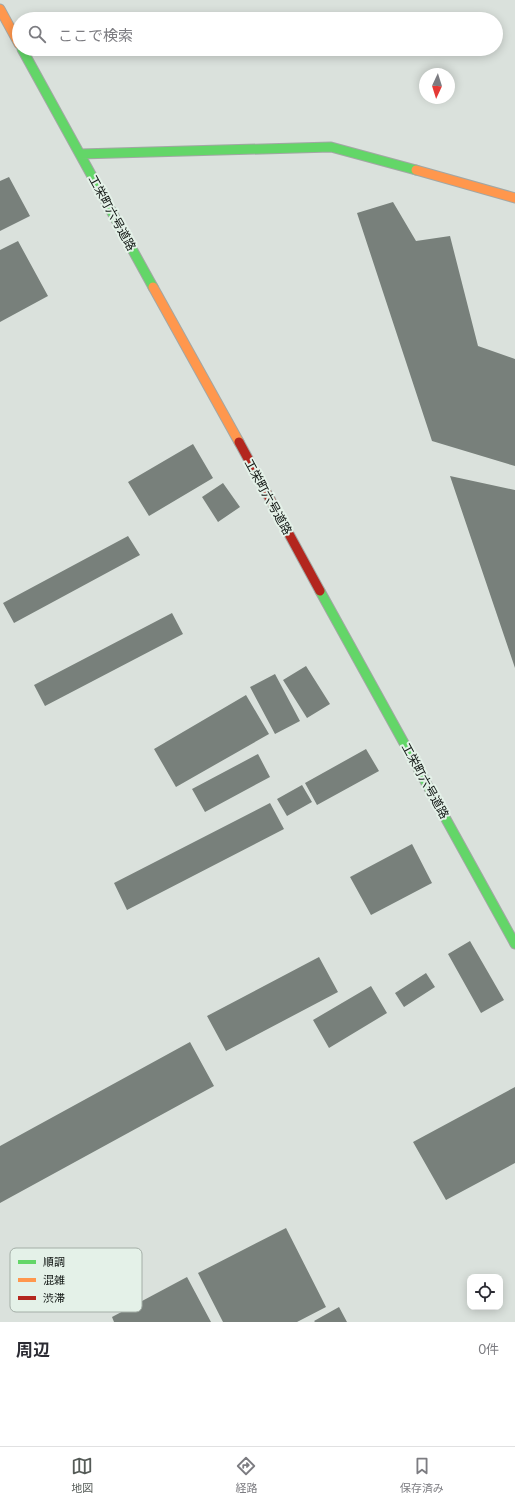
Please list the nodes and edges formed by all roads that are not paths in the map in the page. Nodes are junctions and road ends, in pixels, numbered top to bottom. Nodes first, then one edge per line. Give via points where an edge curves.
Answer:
1 (0, 9) edge
2 (12, 31) edge
3 (26, 56) edge
4 (80, 154) junction
5 (515, 198) edge
6 (515, 944) edge

1 - 2 street
3 - 4 street, 工栄町六号道路
4 - 5 street via 331,147
4 - 6 street, 工栄町六号道路

